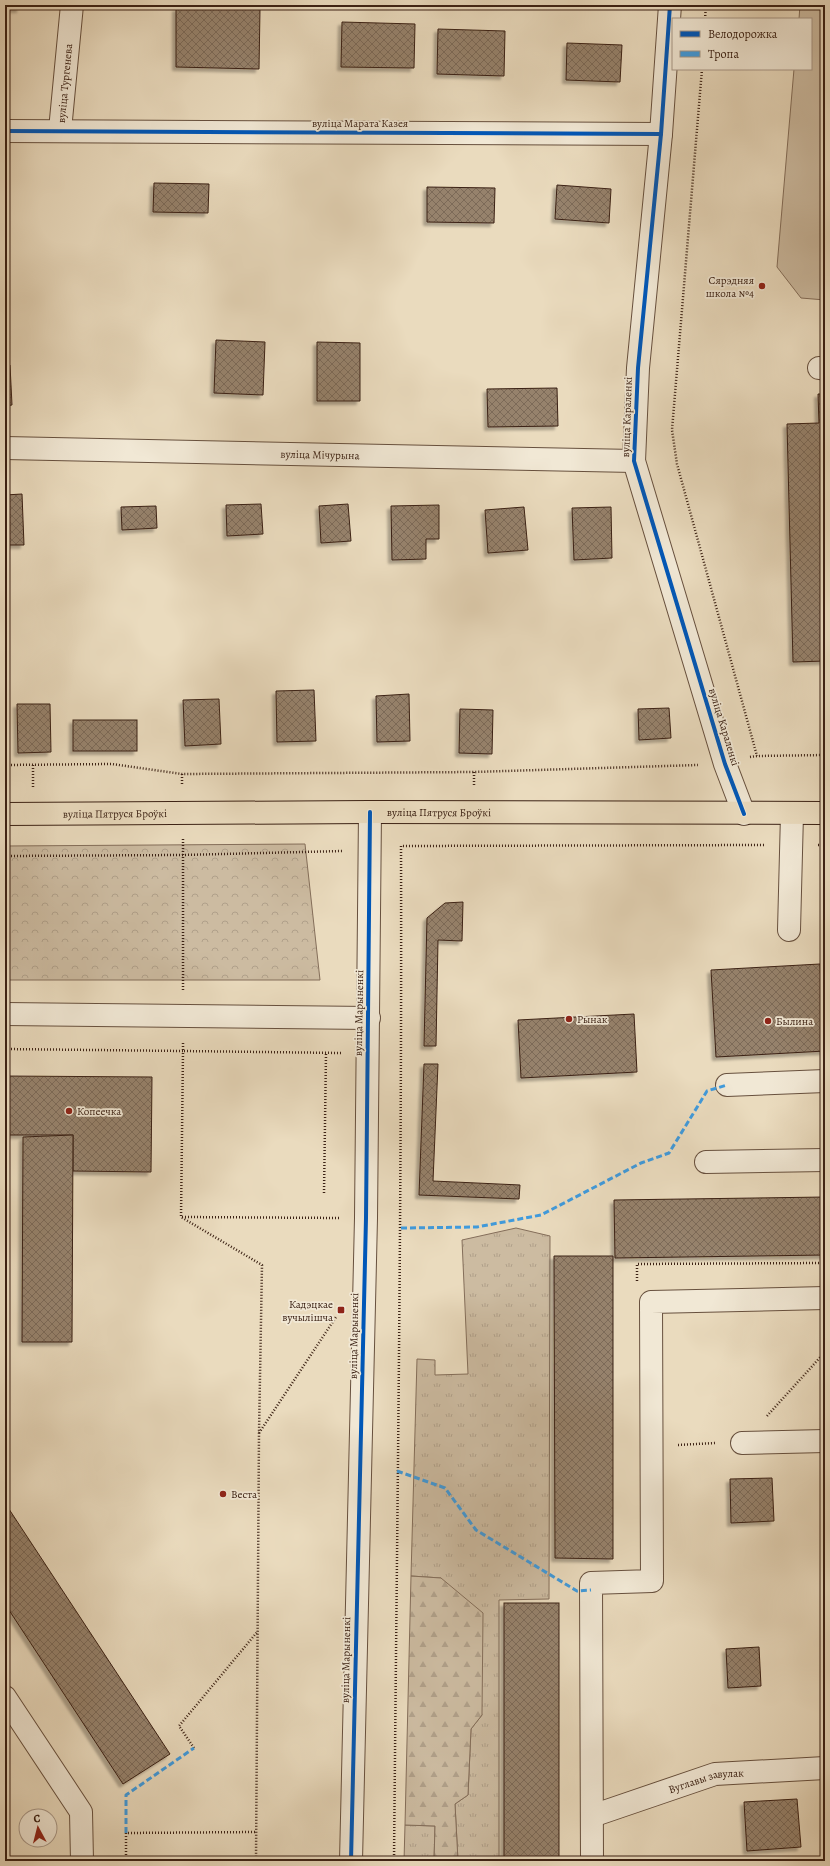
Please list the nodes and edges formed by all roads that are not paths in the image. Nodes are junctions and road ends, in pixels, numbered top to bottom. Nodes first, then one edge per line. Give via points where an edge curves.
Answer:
1 (72, 5) edge
2 (670, 5) edge
3 (60, 130) junction
4 (5, 131) edge
5 (661, 134) junction
6 (5, 448) edge
7 (634, 461) junction
8 (370, 812) junction
9 (825, 813) edge
10 (5, 814) edge
11 (744, 814) junction
12 (792, 814) junction
13 (789, 930) dead end
14 (5, 1014) edge
15 (368, 1018) junction
16 (825, 1081) edge
17 (727, 1085) dead end
18 (825, 1160) edge
19 (706, 1162) dead end
20 (825, 1298) edge
21 (825, 1441) edge
22 (742, 1443) dead end
23 (5, 1697) edge
24 (825, 1768) edge
25 (592, 1816) junction
26 (82, 1861) edge
27 (351, 1861) edge
28 (592, 1861) edge

1 - 3 street, вуліца Тургенева
2 - 5 street, вуліца Караленкі
3 - 4 street, вуліца Тургенева
3 - 5 street, вуліца Марата Казея
5 - 7 street, вуліца Караленкі via 638,368
6 - 7 street, вуліца Мічурына
7 - 11 street, вуліца Караленкі via 725,764
8 - 10 main road, вуліца Пятруся Броўкі
8 - 11 main road, вуліца Пятруся Броўкі
8 - 15 street, вуліца Марыненкі
9 - 12 main road, вуліца Пятруся Броўкі
11 - 12 main road, вуліца Пятруся Броўкі
12 - 13 street
14 - 15 street
15 - 27 street, вуліца Марыненкі via 366,1218
16 - 17 street
18 - 19 street
20 - 25 street via 651,1302 652,1581 591,1583
21 - 22 street
23 - 26 street via 81,1812
24 - 25 street, Вуглавы завулак via 715,1774
25 - 28 street

